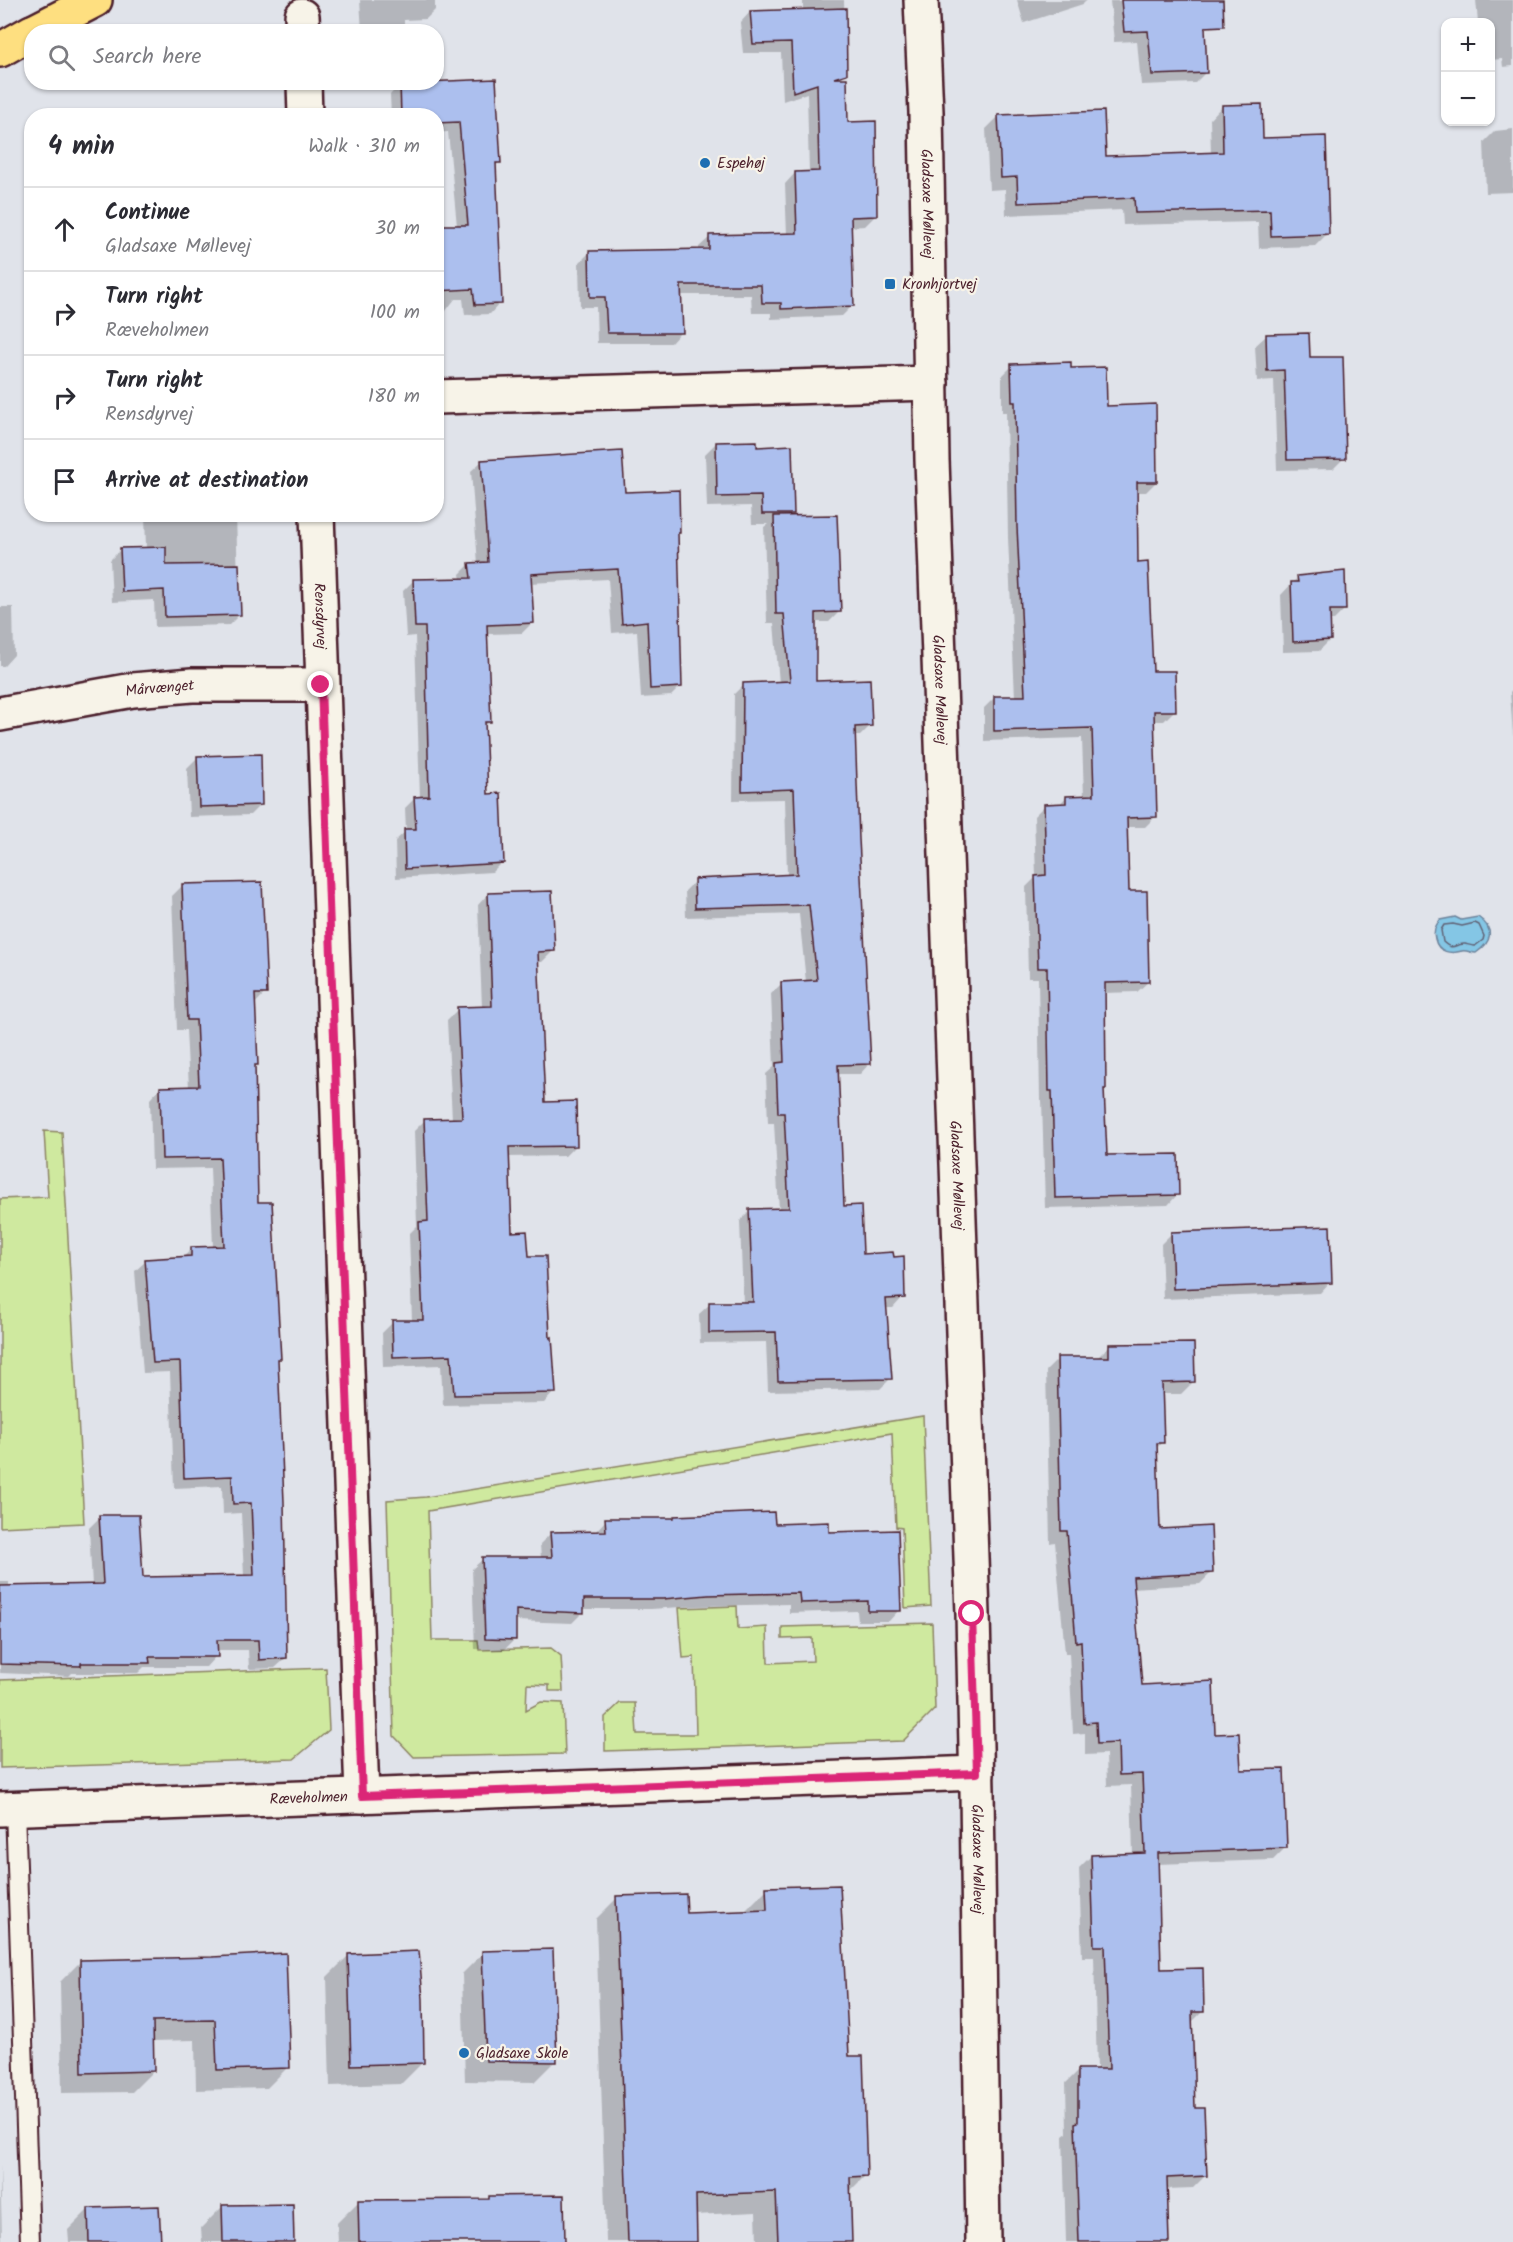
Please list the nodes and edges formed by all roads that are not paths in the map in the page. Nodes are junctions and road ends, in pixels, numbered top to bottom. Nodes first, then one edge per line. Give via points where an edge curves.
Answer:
1 (95, 0) edge
2 (921, 0) edge
3 (48, 24) edge
4 (24, 36) edge
5 (0, 50) edge
6 (304, 90) edge
7 (305, 108) edge
8 (931, 383) junction
9 (444, 397) edge
10 (317, 522) edge
11 (321, 685) junction
12 (0, 714) edge
13 (977, 1773) junction
14 (362, 1796) junction
15 (8, 1809) edge
16 (30, 2242) edge
17 (983, 2242) edge

1 - 3 highway
2 - 8 street, Gladsaxe Møllevej
4 - 5 highway
6 - 7 street
8 - 9 street
8 - 13 street, Gladsaxe Møllevej
10 - 11 street, Rensdyrvej
11 - 12 street, Mårvænget via 134,690
11 - 14 street, Rensdyrvej
13 - 14 street, Ræveholmen
13 - 17 street, Gladsaxe Møllevej
14 - 15 street, Ræveholmen
15 - 16 lane

